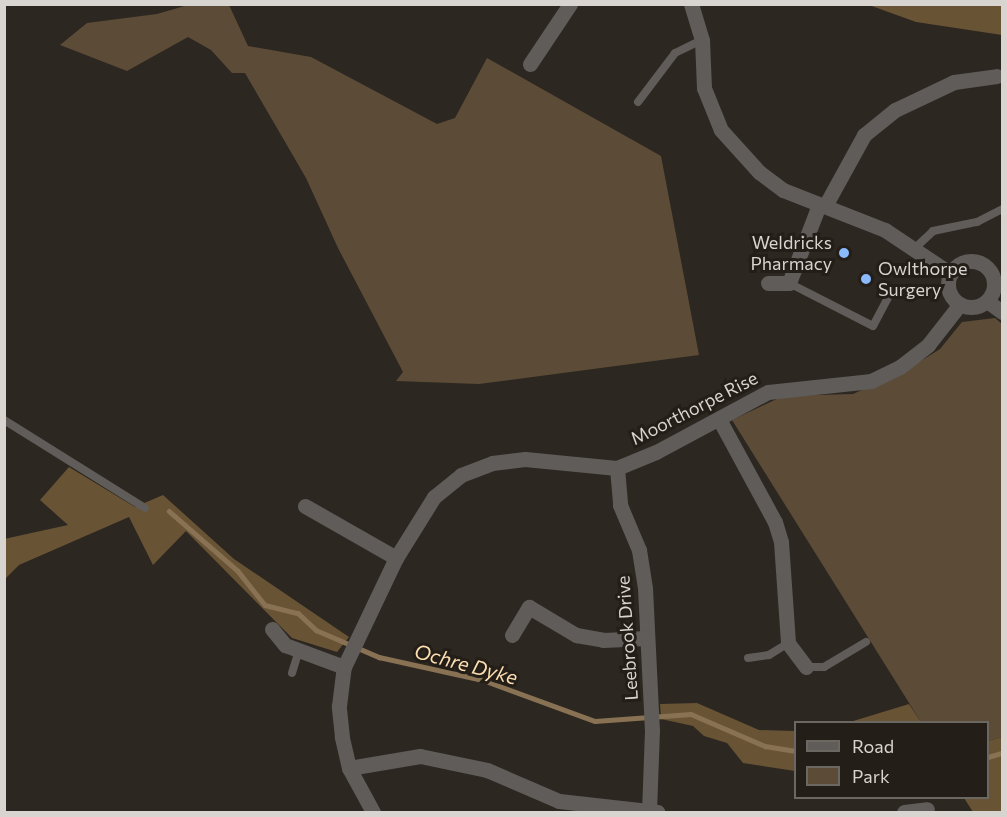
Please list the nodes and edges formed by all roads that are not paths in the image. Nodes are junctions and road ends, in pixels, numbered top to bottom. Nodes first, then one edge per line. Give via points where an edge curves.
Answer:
1 (570, 4) edge
2 (691, 4) edge
3 (702, 39) junction
4 (530, 64) dead end
5 (1000, 77) edge
6 (638, 102) dead end
7 (822, 205) junction
8 (1002, 209) edge
9 (914, 249) junction
10 (951, 274) junction
11 (768, 283) dead end
12 (789, 283) junction
13 (891, 292) dead end
14 (987, 301) junction
15 (960, 304) junction
16 (1002, 312) edge
17 (719, 419) junction
18 (4, 420) edge
19 (617, 468) junction
20 (306, 506) dead end
21 (145, 508) dead end
22 (396, 558) junction
23 (272, 628) dead end
24 (512, 635) dead end
25 (647, 638) junction
26 (866, 642) dead end
27 (788, 643) junction
28 (299, 650) junction
29 (748, 658) dead end
30 (346, 664) junction
31 (807, 667) joint
32 (292, 673) dead end
33 (349, 768) junction
34 (557, 807) edge
35 (927, 809) dead end
36 (653, 811) edge
37 (373, 813) edge
38 (904, 813) edge

1 - 4 street
2 - 3 street
3 - 6 lane via 675,53
3 - 7 street via 704,88 721,130 759,172 783,190
5 - 7 street via 954,82 895,110 864,135
7 - 9 street via 885,230
7 - 12 street
8 - 9 lane via 977,222 933,231
9 - 10 street
10 - 14 street via 963,262 986,266 994,286
10 - 15 street via 950,292
11 - 12 street
12 - 13 lane via 873,326
14 - 15 street via 972,307
14 - 16 street
15 - 17 street, Moorthorpe Rise via 928,345 896,370 871,381 779,388
17 - 19 street, Moorthorpe Rise
17 - 27 street via 776,522 781,542
18 - 21 lane
19 - 22 street, Moorthorpe Rise via 525,459 492,463 471,471 434,497
19 - 25 street, Leebrook Drive via 620,505 639,550
20 - 22 street
22 - 30 street, Moorthorpe Rise
23 - 28 street via 285,645
24 - 25 street via 529,607 576,635 603,640
25 - 36 street, Leebrook Drive
26 - 31 lane via 824,667
27 - 29 lane via 769,655
27 - 31 street
28 - 30 street
28 - 32 lane
30 - 33 street, Moorthorpe Rise via 339,706
33 - 34 street via 420,756 487,770
33 - 37 street, Moorthorpe Rise
34 - 36 street
35 - 38 street

